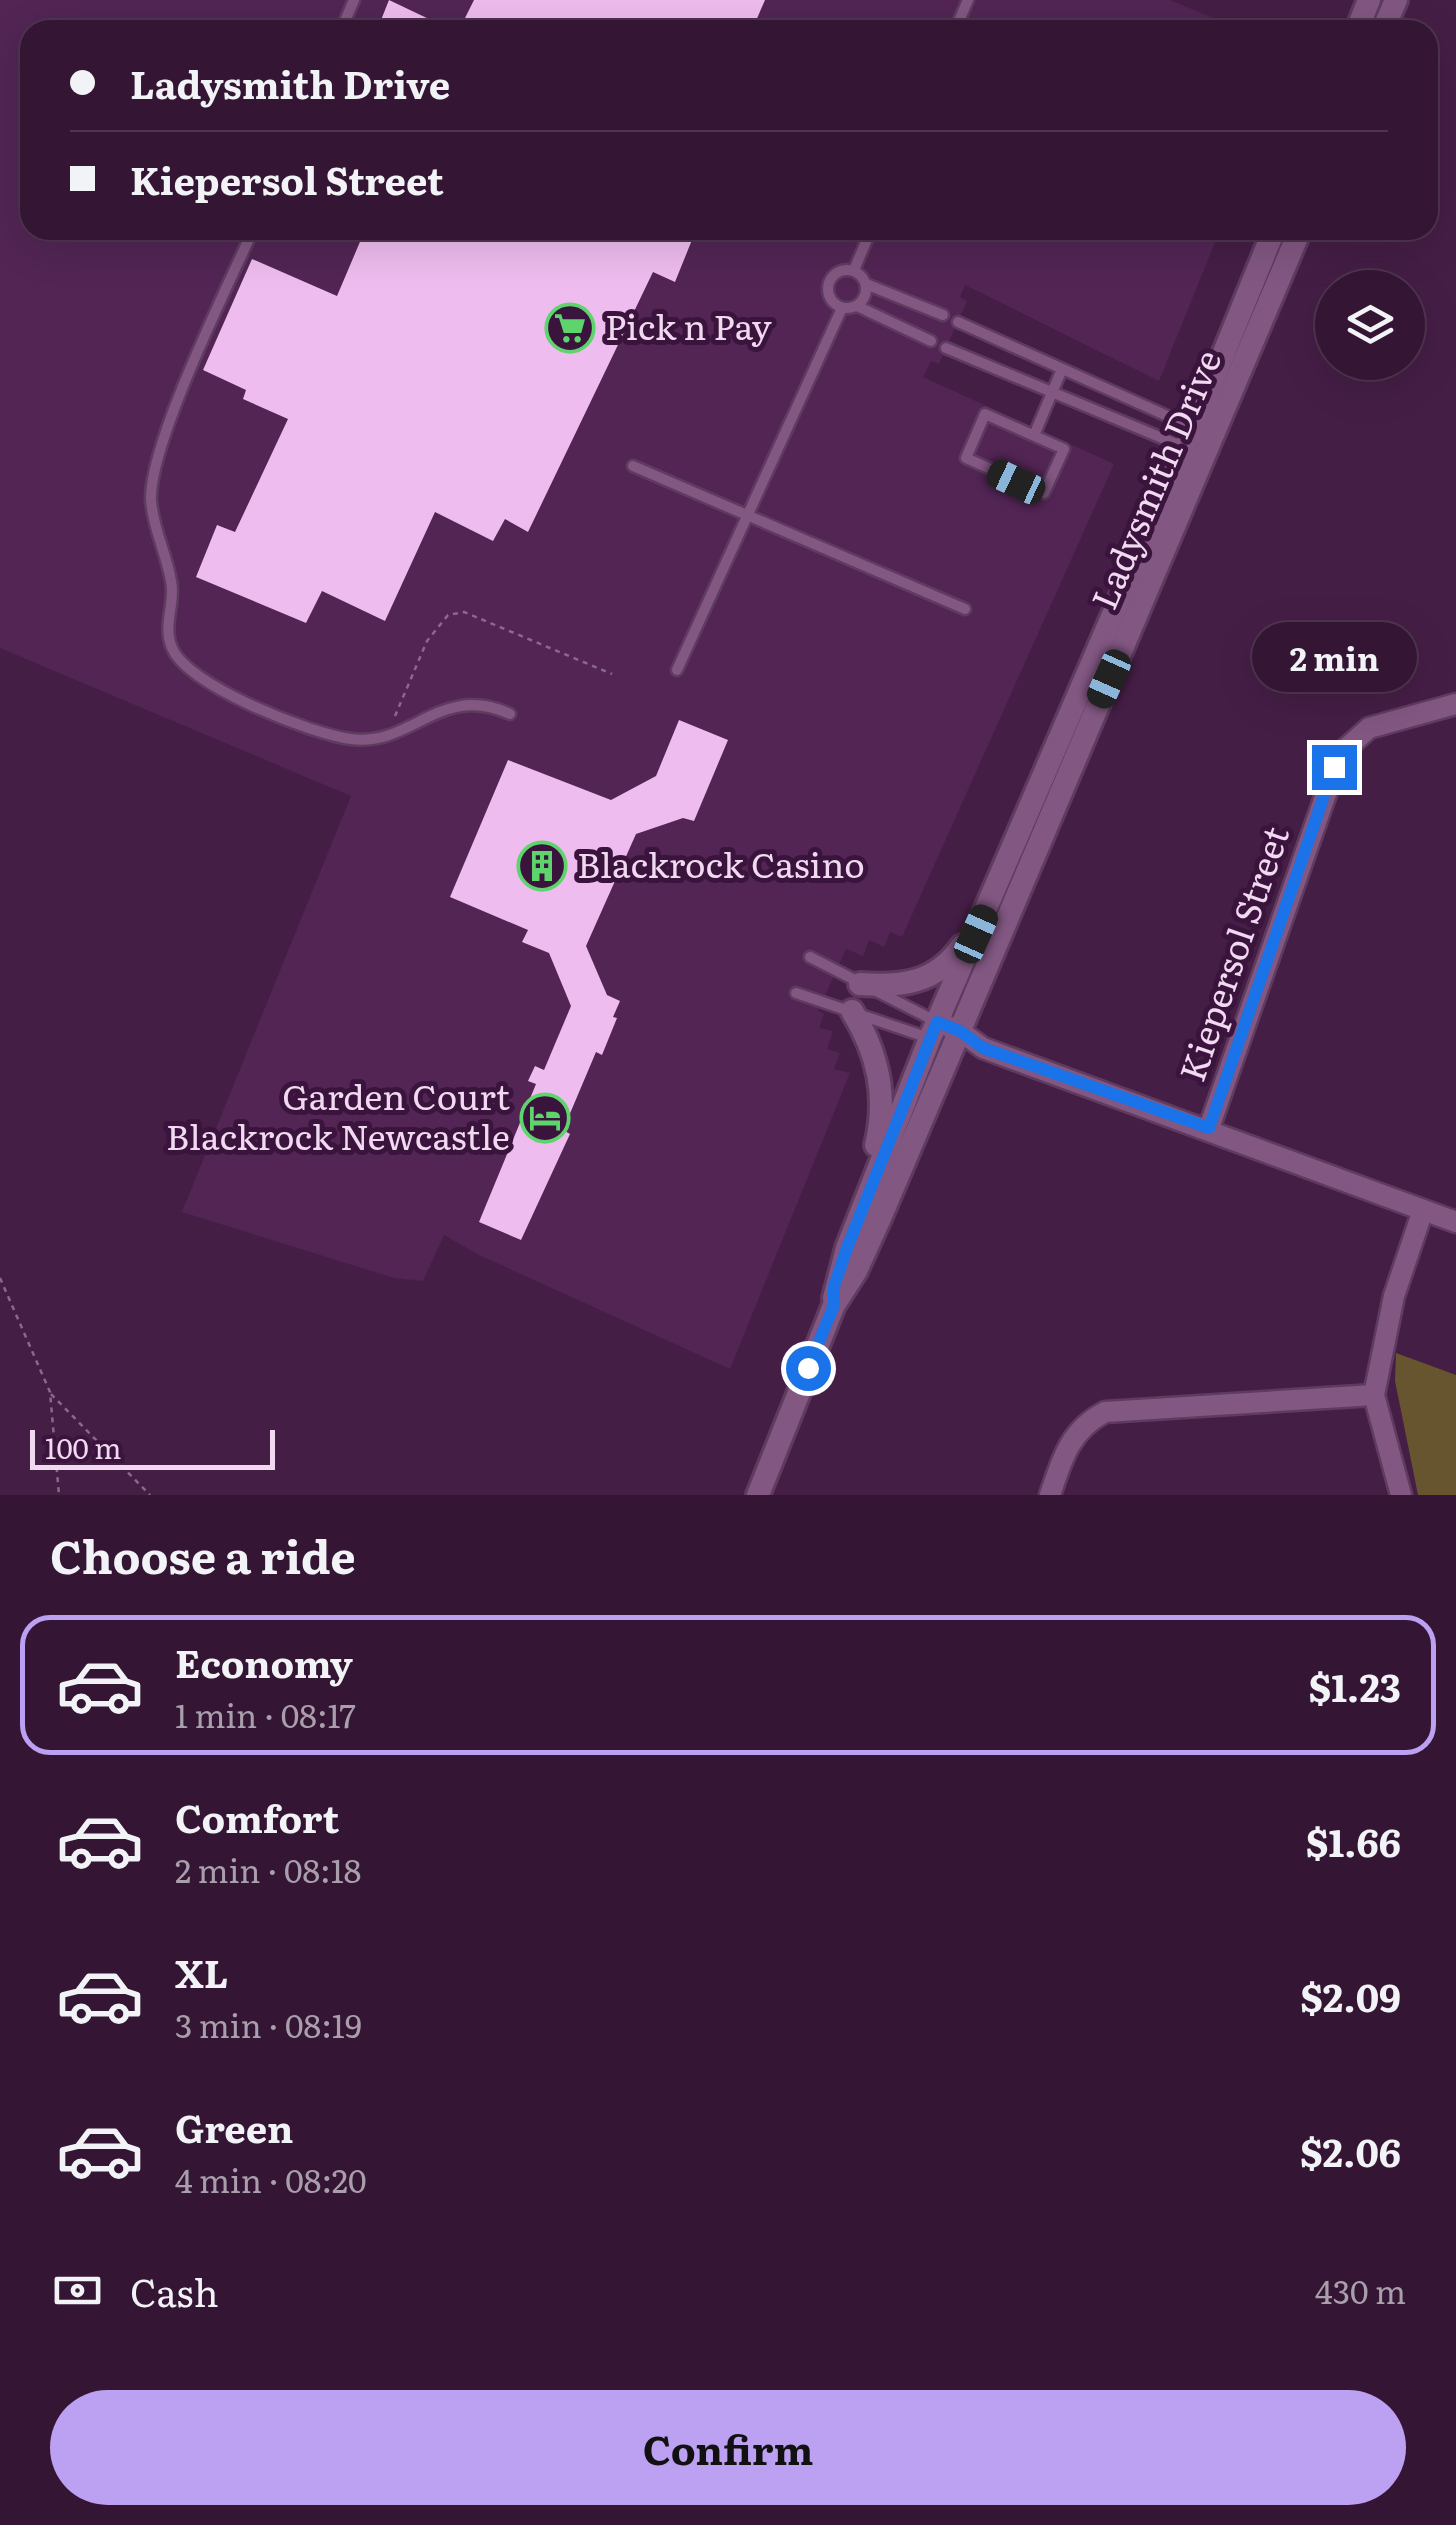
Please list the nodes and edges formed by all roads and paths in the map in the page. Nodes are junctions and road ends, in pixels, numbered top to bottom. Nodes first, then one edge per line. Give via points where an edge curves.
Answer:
1 (249, 240) edge
2 (867, 240) edge
3 (1271, 240) edge
4 (1295, 240) edge
5 (854, 270) junction
6 (866, 284) junction
7 (858, 306) junction
8 (842, 308) junction
9 (943, 315) dead end
10 (958, 322) dead end
11 (931, 341) dead end
12 (946, 348) dead end
13 (1062, 369) junction
14 (1053, 392) junction
15 (1035, 434) junction
16 (1200, 442) junction
17 (633, 466) dead end
18 (748, 514) junction
19 (965, 609) dead end
20 (677, 670) dead end
21 (612, 674) dead end
22 (1456, 704) edge
23 (510, 714) dead end
24 (385, 735) junction
25 (989, 904) junction
26 (810, 957) dead end
27 (860, 984) junction
28 (796, 993) dead end
29 (852, 1011) junction
30 (933, 1030) junction
31 (957, 1039) junction
32 (1209, 1128) junction
33 (864, 1203) junction
34 (1424, 1210) junction
35 (1456, 1222) edge
36 (0, 1278) edge
37 (834, 1305) junction
38 (50, 1392) junction
39 (1374, 1395) junction
40 (58, 1495) edge
41 (150, 1495) edge
42 (758, 1495) edge
43 (1050, 1495) edge
44 (1401, 1495) edge

1 - 24 lane via 154,470 154,533 171,581 168,636 189,671 229,694 337,736
2 - 5 lane
3 - 16 street, Ladysmith Drive
4 - 16 street, Ladysmith Drive
5 - 6 lane
5 - 8 lane via 836,273 828,283
6 - 7 lane
6 - 9 lane
7 - 8 lane
7 - 11 lane
8 - 18 lane
10 - 13 lane
12 - 14 lane
13 - 14 lane
13 - 16 lane
14 - 15 lane
14 - 16 lane
15 - 15 lane via 1065,451 1042,494 966,458 985,414
16 - 25 street, Ladysmith Drive
16 - 31 street, Ladysmith Drive
17 - 18 lane
18 - 19 lane
18 - 20 lane
21 - 24 path via 464,612 448,615 427,641
22 - 32 street, Kiepersol Street via 1369,728 1340,754
23 - 24 lane via 470,702
25 - 27 street via 942,970 917,982
25 - 30 street, Ladysmith Drive
26 - 27 lane
27 - 30 lane
28 - 29 lane
29 - 30 lane
29 - 33 street via 881,1083 879,1134
30 - 31 street
30 - 33 street, Ladysmith Drive
31 - 32 street
31 - 37 street, Ladysmith Drive via 856,1272
32 - 34 street
33 - 37 street, Ladysmith Drive via 834,1286
34 - 35 street
34 - 39 street via 1394,1296
36 - 38 path
37 - 42 street, Ladysmith Drive
38 - 40 path
38 - 41 path
39 - 43 street via 1105,1412 1068,1443
39 - 44 street

